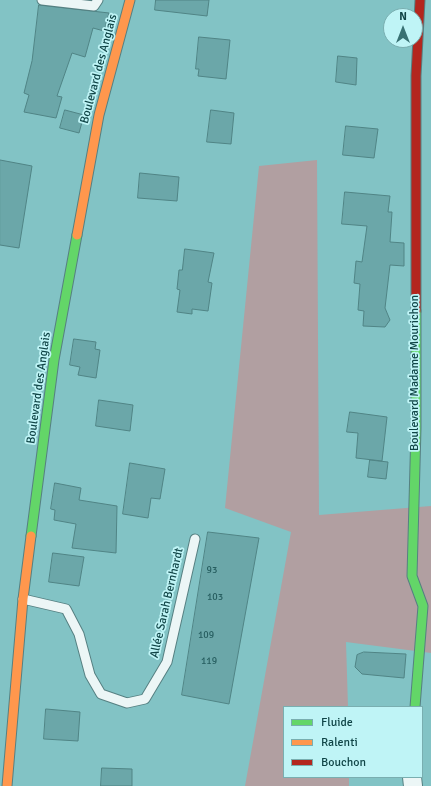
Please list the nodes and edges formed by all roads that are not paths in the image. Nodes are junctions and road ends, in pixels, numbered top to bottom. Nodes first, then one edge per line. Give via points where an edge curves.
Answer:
1 (42, 0) edge
2 (98, 0) edge
3 (130, 0) edge
4 (431, 5) edge
5 (423, 21) edge
6 (417, 48) edge
7 (195, 539) dead end
8 (23, 599) junction
9 (415, 706) edge
10 (7, 786) edge

1 - 2 lane via 94,6
3 - 8 street, Boulevard des Anglais via 98,115 54,360
4 - 5 street, Boulevard Madame Mourichon
6 - 9 street, Boulevard Madame Mourichon via 417,170 421,279 412,576 423,606
7 - 8 lane, Allée Sarah Bernhardt via 167,662 145,699 128,703 101,694 90,675 79,634 66,609
8 - 10 street, Boulevard des Anglais

